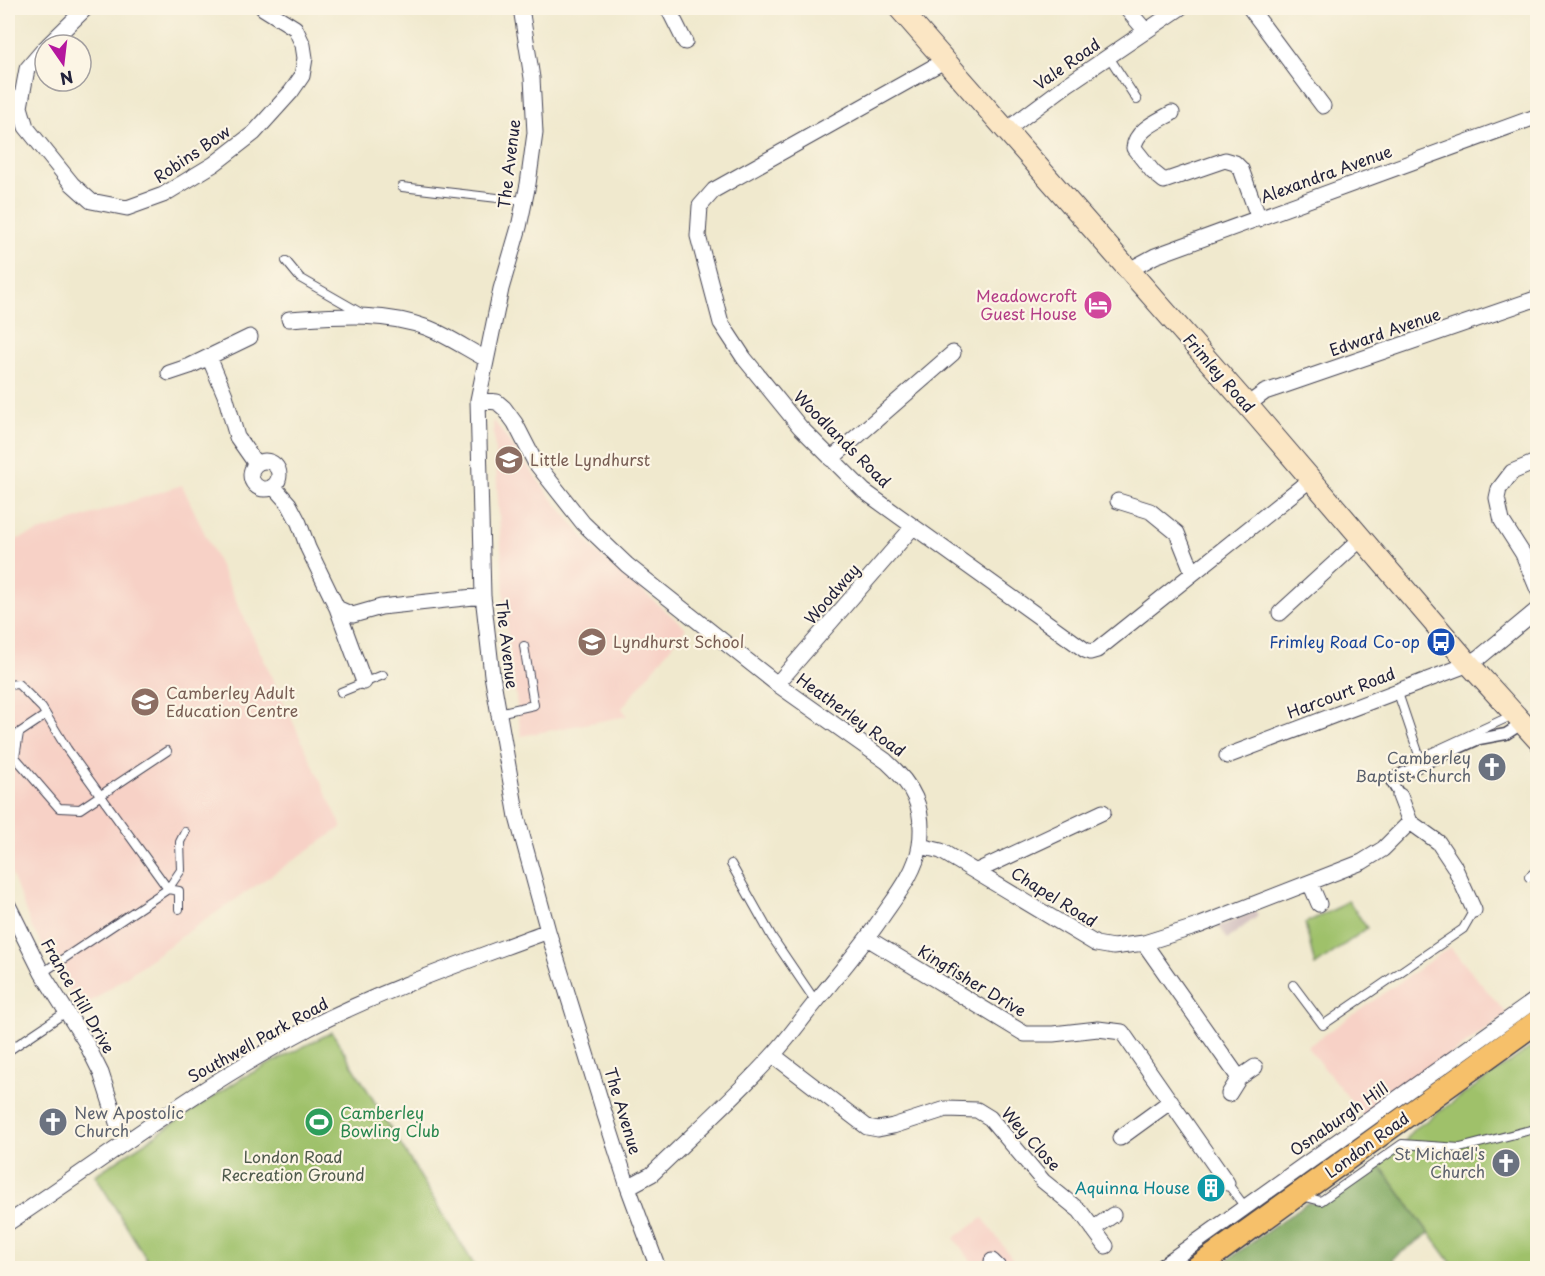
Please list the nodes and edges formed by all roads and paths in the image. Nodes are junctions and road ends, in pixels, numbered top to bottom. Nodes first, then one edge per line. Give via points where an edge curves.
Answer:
1 (86, 8) edge
2 (263, 8) edge
3 (521, 8) edge
4 (668, 8) edge
5 (899, 8) edge
6 (1126, 8) edge
7 (1180, 8) edge
8 (1250, 8) edge
9 (1145, 30) junction
10 (60, 33) edge
11 (685, 42) dead end
12 (1109, 57) junction
13 (944, 61) junction
14 (33, 62) edge
15 (1137, 100) dead end
16 (1323, 106) dead end
17 (1172, 113) dead end
18 (1538, 116) edge
19 (1005, 131) junction
20 (402, 187) dead end
21 (525, 201) junction
22 (1259, 219) junction
23 (286, 261) dead end
24 (1129, 270) junction
25 (1538, 298) edge
26 (368, 316) junction
27 (289, 319) dead end
28 (250, 337) dead end
29 (953, 353) dead end
30 (209, 357) junction
31 (486, 359) junction
32 (169, 373) dead end
33 (478, 400) junction
34 (1247, 405) junction
35 (831, 459) junction
36 (1538, 461) edge
37 (1311, 479) junction
38 (1118, 501) dead end
39 (914, 527) junction
40 (1361, 539) junction
41 (1193, 573) junction
42 (1538, 590) edge
43 (483, 596) junction
44 (337, 608) junction
45 (1538, 609) edge
46 (1280, 613) dead end
47 (524, 646) dead end
48 (1468, 664) junction
49 (383, 675) dead end
50 (364, 682) junction
51 (777, 684) junction
52 (8, 685) edge
53 (1397, 690) junction
54 (342, 692) dead end
55 (498, 712) junction
56 (46, 716) junction
57 (1518, 719) junction
58 (1538, 740) edge
59 (167, 751) dead end
60 (1227, 756) dead end
61 (102, 796) junction
62 (1400, 796) joint
63 (1103, 812) dead end
64 (1410, 822) junction
65 (185, 832) dead end
66 (920, 846) junction
67 (731, 864) dead end
68 (1538, 868) edge
69 (977, 871) junction
70 (1528, 877) dead end
71 (1310, 883) junction
72 (168, 889) junction
73 (1320, 904) dead end
74 (8, 905) edge
75 (179, 909) dead end
76 (1474, 910) joint
77 (549, 930) junction
78 (867, 939) junction
79 (1144, 943) junction
80 (42, 974) junction
81 (1293, 985) dead end
82 (1538, 998) edge
83 (816, 1002) junction
84 (66, 1012) junction
85 (1538, 1021) edge
86 (8, 1051) edge
87 (773, 1055) junction
88 (1256, 1068) dead end
89 (1239, 1078) junction
90 (1229, 1094) dead end
91 (1172, 1101) junction
92 (1538, 1128) edge
93 (1120, 1138) dead end
94 (127, 1141) junction
95 (1227, 1183) joint
96 (628, 1186) junction
97 (1297, 1195) junction
98 (1245, 1207) junction
99 (1113, 1215) dead end
100 (8, 1223) edge
101 (1093, 1229) junction
102 (1106, 1246) dead end
103 (658, 1269) edge
104 (1160, 1269) edge
105 (1196, 1269) edge

1 - 10 street
2 - 14 street, Robins Bow via 295,28 305,57 302,76 254,133 189,181 145,204 127,208 91,201 72,184 26,127 20,107 22,87
3 - 21 street, The Avenue via 532,78 534,133
4 - 11 street
5 - 13 main road, Frimley Road
6 - 9 street
7 - 9 street, Vale Road
8 - 16 street
9 - 12 street, Vale Road
12 - 15 lane
12 - 19 street, Vale Road
13 - 19 main road, Frimley Road
13 - 35 street, Woodlands Road via 714,190 700,206 698,236 721,323 744,358
17 - 22 street via 1134,140 1134,147 1153,172 1164,181 1225,160 1235,163 1241,169
18 - 22 street, Alexandra Avenue
19 - 24 main road, Frimley Road
20 - 21 lane
21 - 31 street, The Avenue
22 - 24 street, Alexandra Avenue via 1155,256
23 - 26 lane via 300,278
24 - 34 main road, Frimley Road
25 - 34 street, Edward Avenue via 1265,392
26 - 27 street
26 - 31 street via 427,328
28 - 30 street
29 - 35 street
30 - 32 street
30 - 44 street via 237,436 256,464 269,461 277,469 278,478 273,486 289,504
31 - 33 street, The Avenue
33 - 43 street, The Avenue
33 - 51 street, Heatherley Road via 497,402 504,408 535,462 583,523 627,565
34 - 37 main road, Frimley Road
35 - 39 street, Woodlands Road via 864,491
36 - 42 street via 1512,472 1497,498 1502,521 1524,554
37 - 40 main road, Frimley Road
37 - 41 street, Woodlands Road
38 - 41 street via 1150,511 1177,533
39 - 41 street, Woodlands Road via 1090,651
39 - 51 street, Woodway
40 - 46 street
40 - 48 main road, Frimley Road
43 - 44 street via 353,615
43 - 55 street, The Avenue
44 - 50 street
45 - 48 street, Harcourt Road
47 - 55 lane via 534,705
48 - 53 street, Harcourt Road
48 - 57 main road, Frimley Road
49 - 50 lane
50 - 54 lane
51 - 66 street, Heatherley Road via 903,776 919,807
52 - 56 lane via 18,684
53 - 57 lane via 1420,758
53 - 60 street, Harcourt Road
55 - 77 street, The Avenue via 517,817
56 - 61 lane
56 - 61 lane via 19,734 15,757 59,808 80,809
57 - 58 main road, Frimley Road
57 - 62 street via 1506,734 1479,739 1390,779
59 - 61 lane
61 - 72 lane
62 - 64 street
63 - 69 street
64 - 71 street, Chapel Road via 1374,856
64 - 76 street via 1438,842
65 - 72 lane via 180,842 181,870
66 - 69 street, Chapel Road via 941,851
66 - 78 street, Heatherley Road via 907,879
67 - 83 lane via 772,937
68 - 70 lane
69 - 79 street, Chapel Road via 1096,944 1113,947
71 - 73 street
71 - 79 street, Chapel Road
72 - 75 lane via 179,891
72 - 80 lane
74 - 80 street, France Hill Drive
76 - 81 lane via 1463,929 1323,1025
77 - 94 street, Southwell Park Road via 323,1021 219,1079
77 - 96 street, The Avenue
78 - 83 street, Heatherley Road
78 - 91 street, Kingfisher Drive via 1025,1034 1098,1029 1122,1032
79 - 89 street
80 - 84 street, France Hill Drive
82 - 98 street, Osnaburgh Hill
83 - 87 street, Heatherley Road
84 - 86 lane
84 - 94 street, France Hill Drive via 101,1073 119,1129
85 - 97 main road, London Road
87 - 96 street, Heatherley Road via 652,1174
87 - 101 street, Wey Close via 867,1127 893,1126 946,1109 977,1110 990,1118 1043,1181 1080,1211
88 - 89 street
89 - 90 street
91 - 93 street
91 - 95 street, Kingfisher Drive
92 - 97 lane via 1456,1147 1402,1144 1320,1201
94 - 100 street, Southwell Park Road
95 - 98 lane, Kingfisher Drive
96 - 103 street, The Avenue
97 - 105 main road, London Road
98 - 104 street, Osnaburgh Hill
99 - 101 street
101 - 102 street, Wey Close

